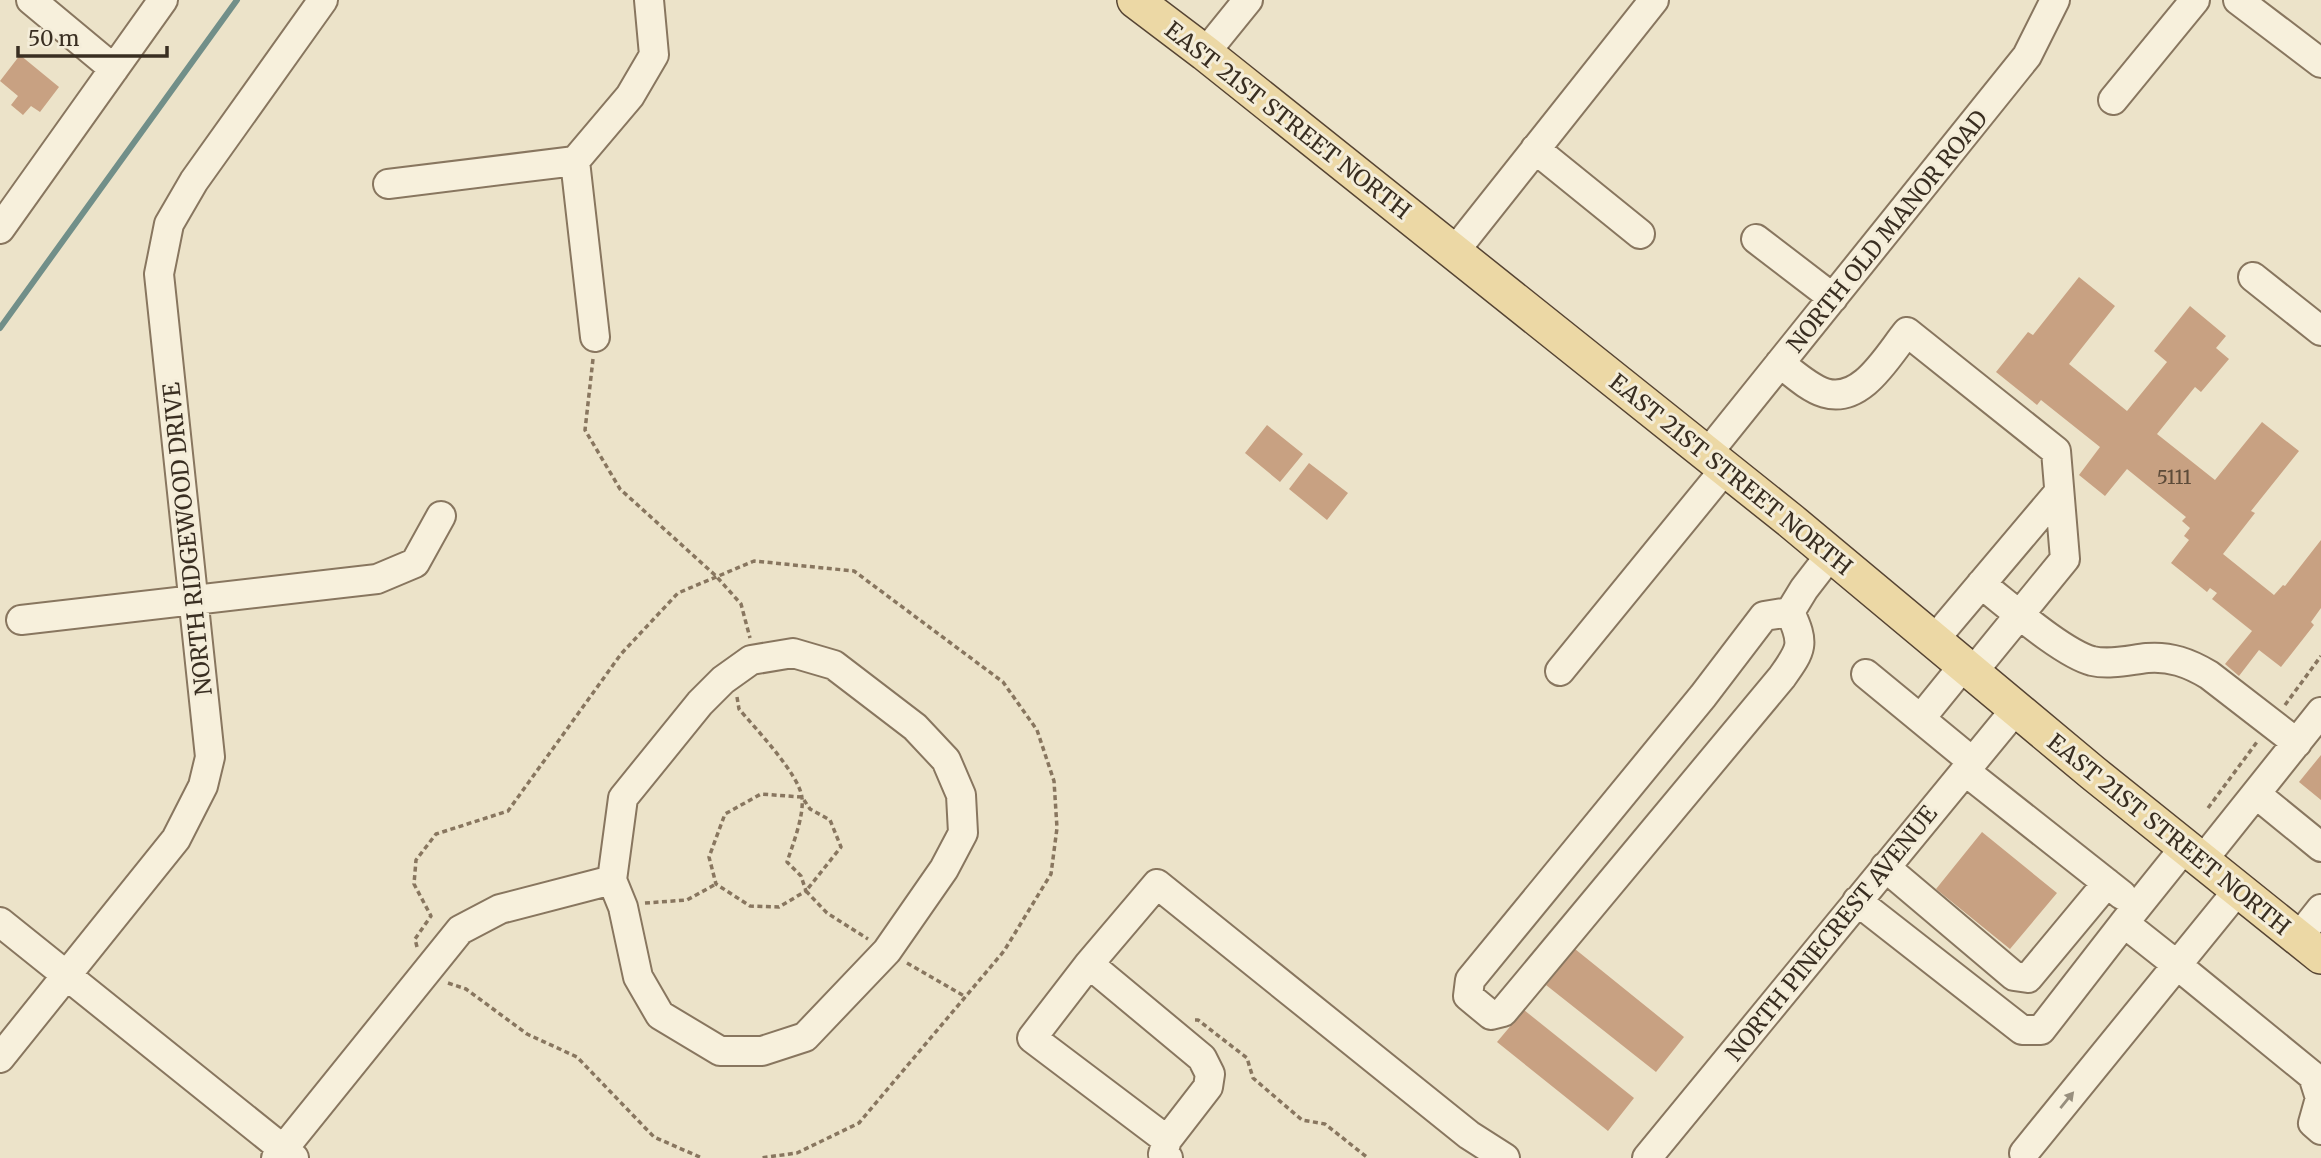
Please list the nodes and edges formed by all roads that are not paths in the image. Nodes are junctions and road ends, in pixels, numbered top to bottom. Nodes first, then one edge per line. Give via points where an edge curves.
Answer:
1 (30, 0) edge
2 (163, 0) edge
3 (323, 0) edge
4 (649, 0) edge
5 (1135, 0) edge
6 (1248, 0) edge
7 (1654, 0) edge
8 (2056, 0) edge
9 (2195, 0) edge
10 (2238, 0) edge
11 (1205, 53) junction
12 (2321, 62) edge
13 (114, 69) junction
14 (2113, 100) dead end
15 (1535, 149) junction
16 (575, 161) junction
17 (388, 184) dead end
18 (0, 229) edge
19 (1640, 234) dead end
20 (1756, 239) dead end
21 (1454, 252) junction
22 (2253, 277) dead end
23 (1833, 298) junction
24 (2321, 331) edge
25 (595, 337) road end
26 (1780, 363) junction
27 (1716, 462) junction
28 (2059, 492) junction
29 (441, 516) dead end
30 (1831, 554) junction
31 (1980, 584) junction
32 (195, 601) junction
33 (1790, 612) junction
34 (2020, 615) junction
35 (21, 620) dead end
36 (1934, 640) junction
37 (1968, 669) junction
38 (1560, 671) dead end
39 (1866, 674) dead end
40 (2017, 709) junction
41 (2320, 716) edge
42 (1921, 719) junction
43 (2297, 743) junction
44 (1969, 766) junction
45 (2256, 794) junction
46 (2321, 847) edge
47 (2193, 853) junction
48 (1885, 867) junction
49 (612, 880) junction
50 (2108, 883) junction
51 (2238, 890) junction
52 (1857, 901) junction
53 (2321, 908) edge
54 (2130, 915) junction
55 (0, 922) edge
56 (2309, 947) edge
57 (1089, 964) junction
58 (2177, 965) junction
59 (66, 975) junction
60 (0, 1058) edge
61 (2321, 1130) edge
62 (1167, 1149) edge
63 (284, 1155) edge
64 (2024, 1156) edge
65 (1505, 1158) edge
66 (1647, 1158) edge

1 - 13 street
2 - 13 street
3 - 32 street, NORTH RIDGEWOOD DRIVE via 194,180 169,224 159,274
4 - 16 street via 654,55 630,96
5 - 11 main road, EAST 21ST STREET NORTH
6 - 11 street
7 - 15 street
8 - 23 street, NORTH OLD MANOR ROAD via 2027,56
9 - 14 street
10 - 12 street
11 - 21 main road, EAST 21ST STREET NORTH
13 - 18 street
15 - 19 street
15 - 21 street
16 - 17 street
16 - 25 street
20 - 23 street
21 - 27 main road, EAST 21ST STREET NORTH
22 - 24 street
23 - 26 street, NORTH OLD MANOR ROAD
26 - 27 street, NORTH OLD MANOR ROAD
26 - 28 street via 1824,393 1849,393 1864,384 1907,332 2056,451
27 - 30 main road, EAST 21ST STREET NORTH
27 - 38 street, NORTH OLD MANOR ROAD
28 - 31 street
28 - 34 street via 2065,559
29 - 32 street via 415,563 377,579
30 - 33 street
30 - 36 main road, EAST 21ST STREET NORTH
31 - 34 street
31 - 36 street
32 - 35 street
32 - 59 street, NORTH RIDGEWOOD DRIVE via 210,757 203,786 176,839
33 - 33 street via 1801,635 1796,658 1782,677 1503,1012 1491,1015 1468,996 1470,980 1764,616
34 - 37 street
34 - 43 street via 2093,661 2179,660 2195,667
36 - 37 main road, EAST 21ST STREET NORTH
37 - 40 main road, EAST 21ST STREET NORTH
37 - 42 street
39 - 42 street
40 - 44 street, NORTH PINECREST AVENUE
40 - 47 main road, EAST 21ST STREET NORTH
41 - 43 street
42 - 44 street
43 - 45 street
44 - 48 street, NORTH PINECREST AVENUE
44 - 50 street
45 - 46 street
45 - 47 street
47 - 51 main road, EAST 21ST STREET NORTH
47 - 54 street
48 - 50 street via 2014,976 2028,978
48 - 52 street, NORTH PINECREST AVENUE
49 - 49 street via 623,907 638,977 660,1015 720,1051 762,1051 805,1037 887,951 944,869 963,832 961,795 946,760 915,727 834,665 793,653 751,660 700,703 623,798
49 - 63 street via 500,909 460,930
50 - 54 street
51 - 56 main road, EAST 21ST STREET NORTH
51 - 58 street
52 - 54 street via 2022,1030 2041,1030
52 - 66 street, NORTH PINECREST AVENUE
53 - 56 street
54 - 58 street
55 - 59 street
57 - 62 street via 1202,1058 1210,1074 1208,1087
57 - 62 street via 1032,1038
57 - 65 street via 1157,884 1469,1135
58 - 61 street via 2313,1076 2320,1098 2313,1123
64 -> 58 street
59 - 60 street, NORTH RIDGEWOOD DRIVE
59 - 63 street

